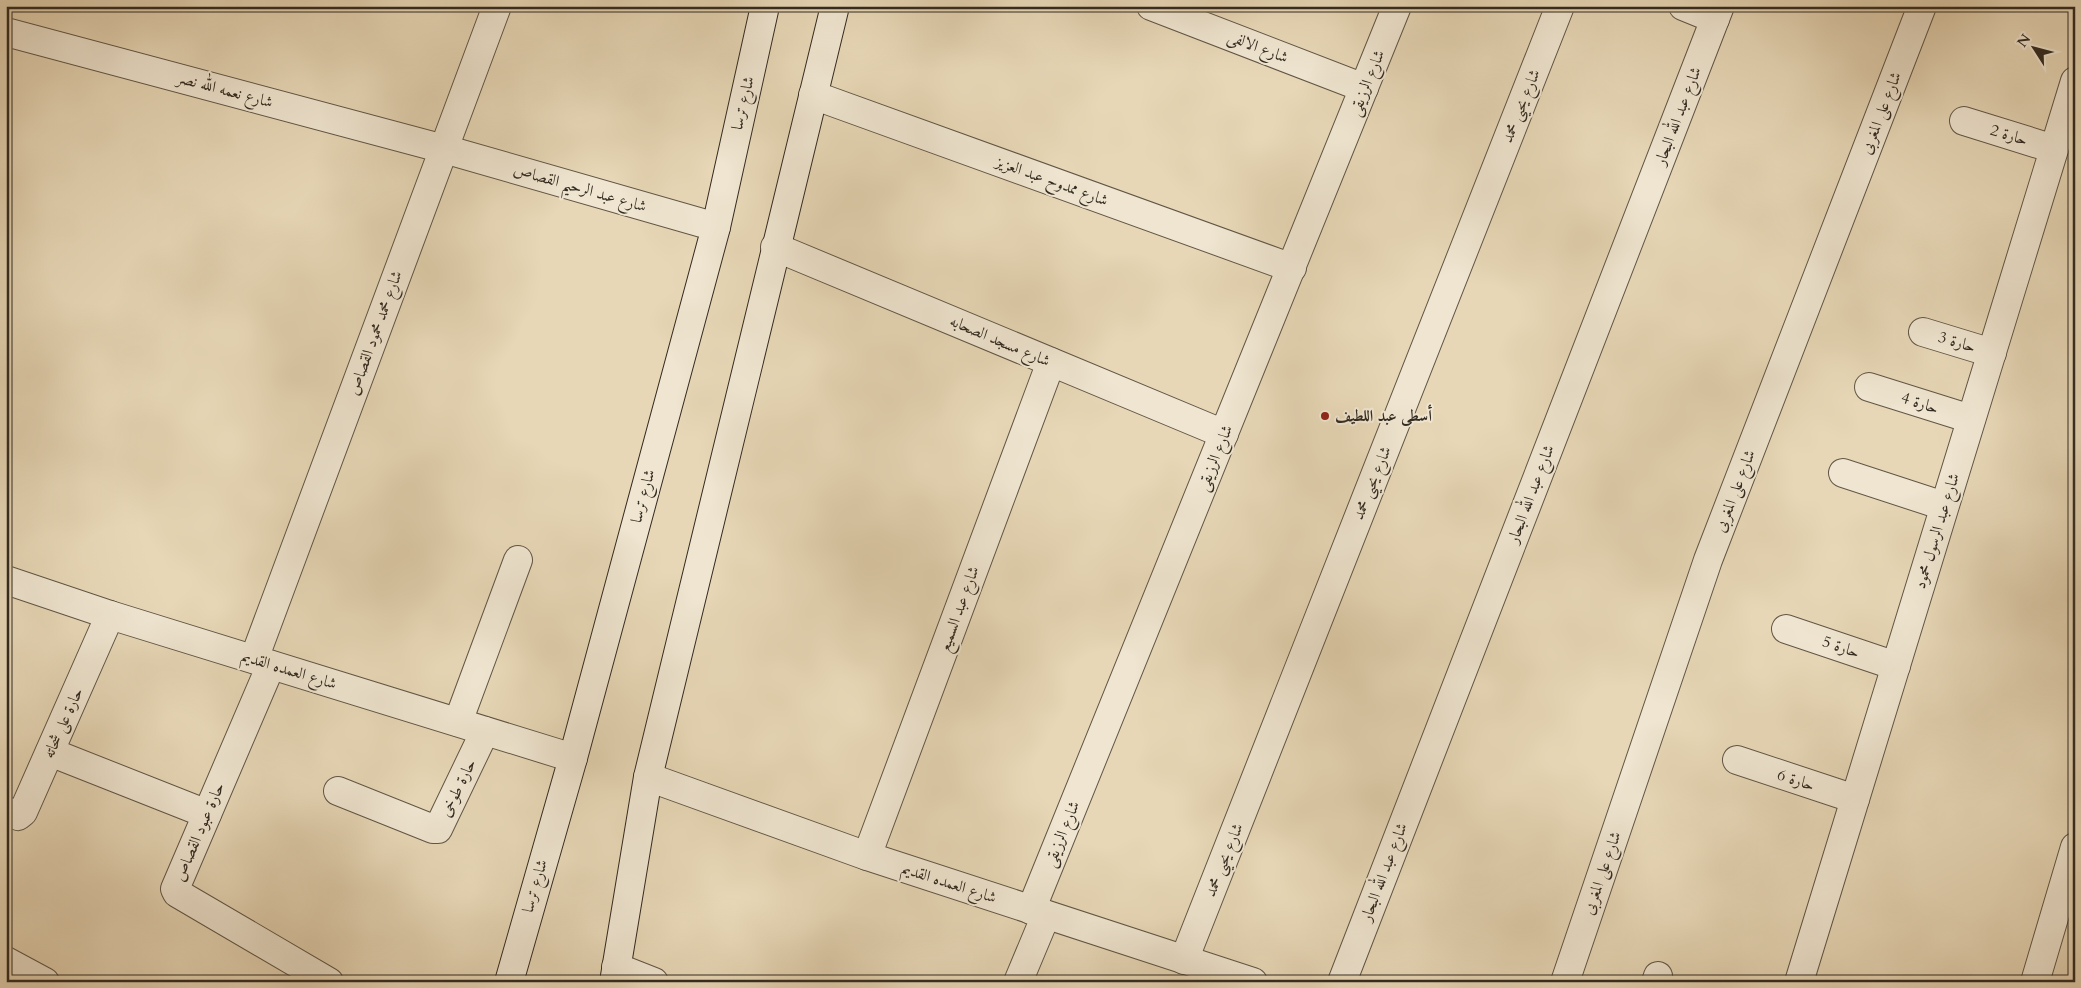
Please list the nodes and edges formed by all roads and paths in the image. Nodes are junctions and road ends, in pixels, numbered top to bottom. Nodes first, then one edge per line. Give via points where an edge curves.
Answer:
1 (497, 6) edge
2 (765, 6) edge
3 (835, 6) edge
4 (1151, 6) edge
5 (1398, 6) edge
6 (1560, 6) edge
7 (1683, 6) edge
8 (1922, 6) edge
9 (1718, 13) edge
10 (6, 32) edge
11 (2075, 81) edge
12 (1364, 88) junction
13 (813, 95) junction
14 (1964, 121) dead end
15 (444, 149) junction
16 (2054, 149) junction
17 (716, 227) junction
18 (775, 247) junction
19 (1292, 268) junction
20 (1922, 332) dead end
21 (1992, 352) junction
22 (1051, 362) junction
23 (1869, 386) dead end
24 (1971, 419) junction
25 (1224, 434) junction
26 (1843, 473) dead end
27 (1944, 506) junction
28 (518, 560) dead end
29 (6, 580) edge
30 (110, 615) junction
31 (1786, 629) dead end
32 (262, 662) junction
33 (1896, 666) junction
34 (458, 722) junction
35 (486, 731) junction
36 (50, 752) junction
37 (572, 758) junction
38 (1737, 760) dead end
39 (648, 777) junction
40 (338, 791) dead end
41 (1855, 799) junction
42 (6, 812) edge
43 (207, 814) junction
44 (2075, 847) edge
45 (867, 856) junction
46 (1039, 913) junction
47 (1184, 960) junction
48 (6, 961) edge
49 (615, 975) edge
50 (1243, 980) edge
51 (45, 982) edge
52 (329, 982) edge
53 (509, 982) edge
54 (654, 982) edge
55 (1018, 982) edge
56 (1342, 982) edge
57 (1565, 982) edge
58 (1799, 982) edge
59 (2035, 982) edge

1 - 15 street, شارع محمد محمود القصاص
2 - 17 street, شارع ترسا
3 - 13 street
4 - 12 street, شارع الالفى
5 - 12 street, شارع الرزيقى
6 - 47 street, شارع يحيى محمد
7 - 9 street
8 - 57 street, شارع على المغربى via 1708,560
9 - 56 street, شارع عبد الله البحار
10 - 15 street, شارع نعمه الله نصر
11 - 16 street, شارع عبد الرسول محمود
12 - 19 street, شارع الرزيقى
13 - 18 street
13 - 19 street, شارع ممدوح عبد العزيز
14 - 16 street, حارة 2
15 - 17 street, شارع عبد الرحيم القصاص
15 - 32 street, شارع محمد محمود القصاص
16 - 21 street, شارع عبد الرسول محمود
17 - 37 street, شارع ترسا
18 - 22 street, شارع مسجد الصحابه
18 - 39 street
19 - 25 street, شارع الرزيقى
20 - 21 street, حارة 3
21 - 24 street, شارع عبد الرسول محمود
22 - 25 street, شارع مسجد الصحابه
22 - 45 street, شارع عبد السميع
23 - 24 street, حارة 4
24 - 27 street, شارع عبد الرسول محمود
25 - 46 street, شارع الرزيقى
26 - 27 street
27 - 33 street, شارع عبد الرسول محمود
28 - 34 street
29 - 30 street, شارع العمده القديم
30 - 32 street, شارع العمده القديم
30 - 36 street, حارة على شحاته
31 - 33 street, حارة 5
32 - 34 street, شارع العمده القديم
32 - 43 street, حارة عبود القصاص
33 - 41 street, شارع عبد الرسول محمود
34 - 35 street, شارع العمده القديم
35 - 37 street, شارع العمده القديم
35 - 40 street, حارة طوخى via 438,828
36 - 42 street, حارة على شحاته via 22,814
36 - 43 street
37 - 53 street, شارع ترسا
38 - 41 street, حارة 6
39 - 45 street, شارع العمده القديم
39 - 49 street
41 - 58 street, شارع عبد الرسول محمود
43 - 52 street, حارة عبود القصاص via 175,887 176,892
44 - 59 street
45 - 46 street, شارع العمده القديم
46 - 47 street, شارع العمده القديم
46 - 55 street, شارع الرزيقى
47 - 50 street, شارع العمده القديم
48 - 51 street
49 - 54 street

